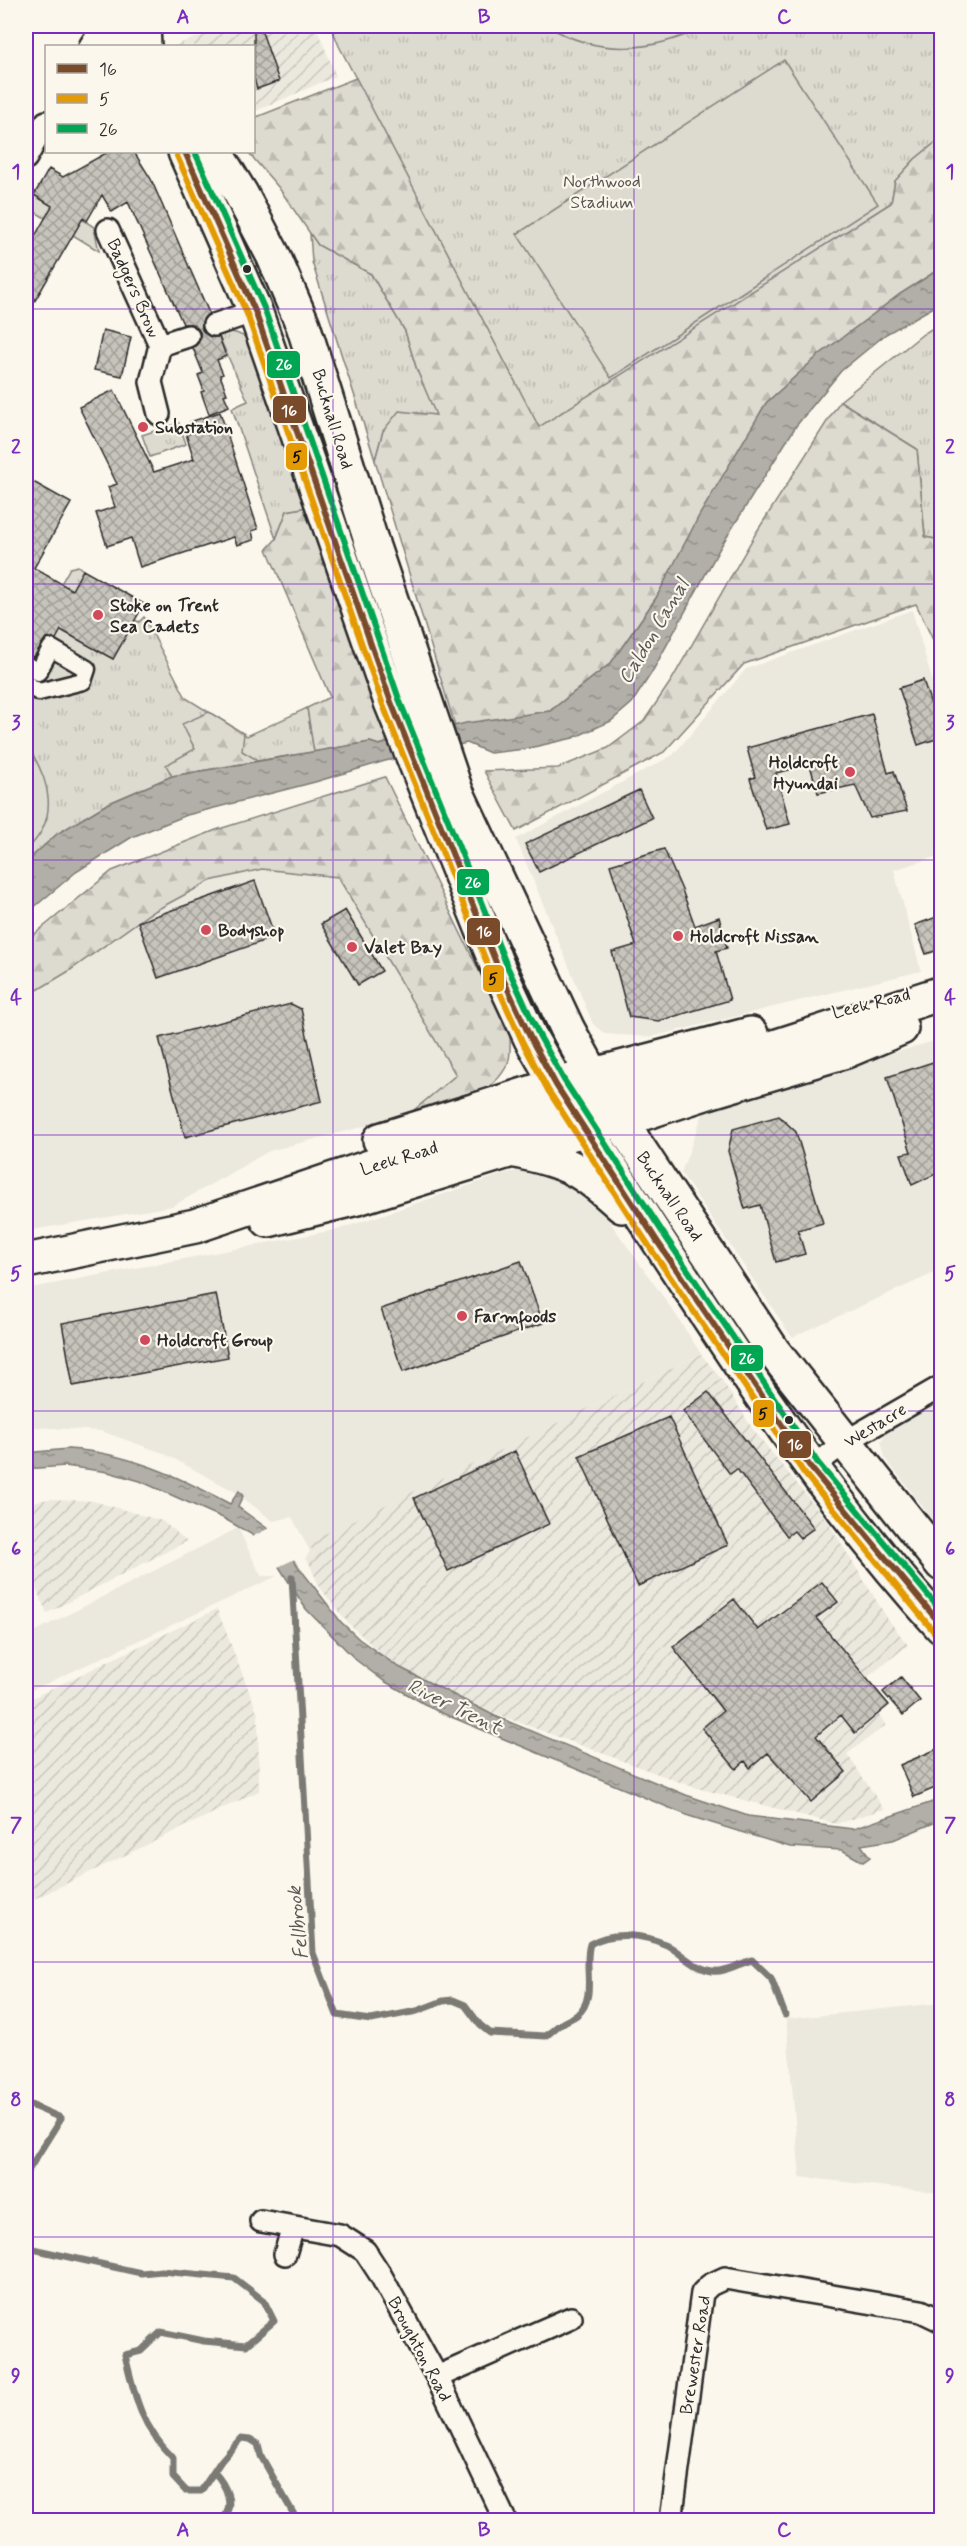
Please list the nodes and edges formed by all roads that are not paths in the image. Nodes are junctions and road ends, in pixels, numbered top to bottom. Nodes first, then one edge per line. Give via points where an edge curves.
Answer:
1 (103, 26) edge
2 (143, 26) edge
3 (91, 45) edge
4 (123, 45) edge
5 (144, 45) edge
6 (45, 124) edge
7 (185, 153) edge
8 (216, 153) edge
9 (26, 158) edge
10 (108, 230) dead end
11 (255, 311) junction
12 (214, 325) dead end
13 (188, 336) dead end
14 (160, 345) junction
15 (159, 414) dead end
16 (26, 665) edge
17 (26, 684) edge
18 (442, 793) junction
19 (942, 987) edge
20 (942, 993) edge
21 (942, 1005) edge
22 (606, 1099) junction
23 (571, 1106) junction
24 (512, 1150) junction
25 (195, 1226) junction
26 (657, 1241) junction
27 (26, 1260) edge
28 (942, 1386) edge
29 (845, 1442) junction
30 (811, 1468) junction
31 (942, 1564) edge
32 (942, 1627) edge
33 (261, 2221) dead end
34 (292, 2227) junction
35 (285, 2254) dead end
36 (571, 2318) dead end
37 (942, 2321) edge
38 (437, 2377) junction
39 (505, 2520) edge
40 (671, 2520) edge

1 - 3 street
1 - 4 main road
2 - 5 main road
6 - 9 street
7 - 11 main road, Bucknall Road
8 - 18 main road, Bucknall Road via 273,255 303,325 423,698
10 - 14 street, Badgers Brow
11 - 12 street
11 - 18 main road, Bucknall Road via 391,702
13 - 14 street, Badgers Brow
14 - 15 street, Badgers Brow via 151,382
16 - 17 street via 38,672 51,648 87,669 83,681 39,692
18 - 22 main road, Bucknall Road
18 - 23 main road via 499,970 531,1039
19 - 22 main road, Leek Road via 906,993
20 - 22 main road
21 - 22 main road, Leek Road via 917,1021 846,1051 708,1092
22 - 23 main road
22 - 23 main road
22 - 29 main road, Bucknall Road via 773,1351
23 - 24 main road, Leek Road
23 - 25 main road via 263,1179
23 - 26 main road
24 - 25 main road, Leek Road via 278,1219
24 - 26 main road via 552,1158 575,1168 596,1182
25 - 27 main road, Leek Road
26 - 30 main road, Bucknall Road
28 - 29 street, Westacre
29 - 30 street, Westacre
29 - 31 main road, Bucknall Road
30 - 32 main road, Bucknall Road
33 - 34 street, Broughton Road
34 - 35 street
34 - 38 street, Broughton Road via 340,2235 365,2251
36 - 38 street
37 - 40 street, Brewester Road via 921,2311 725,2278 710,2285 702,2293
38 - 39 street, Broughton Road

